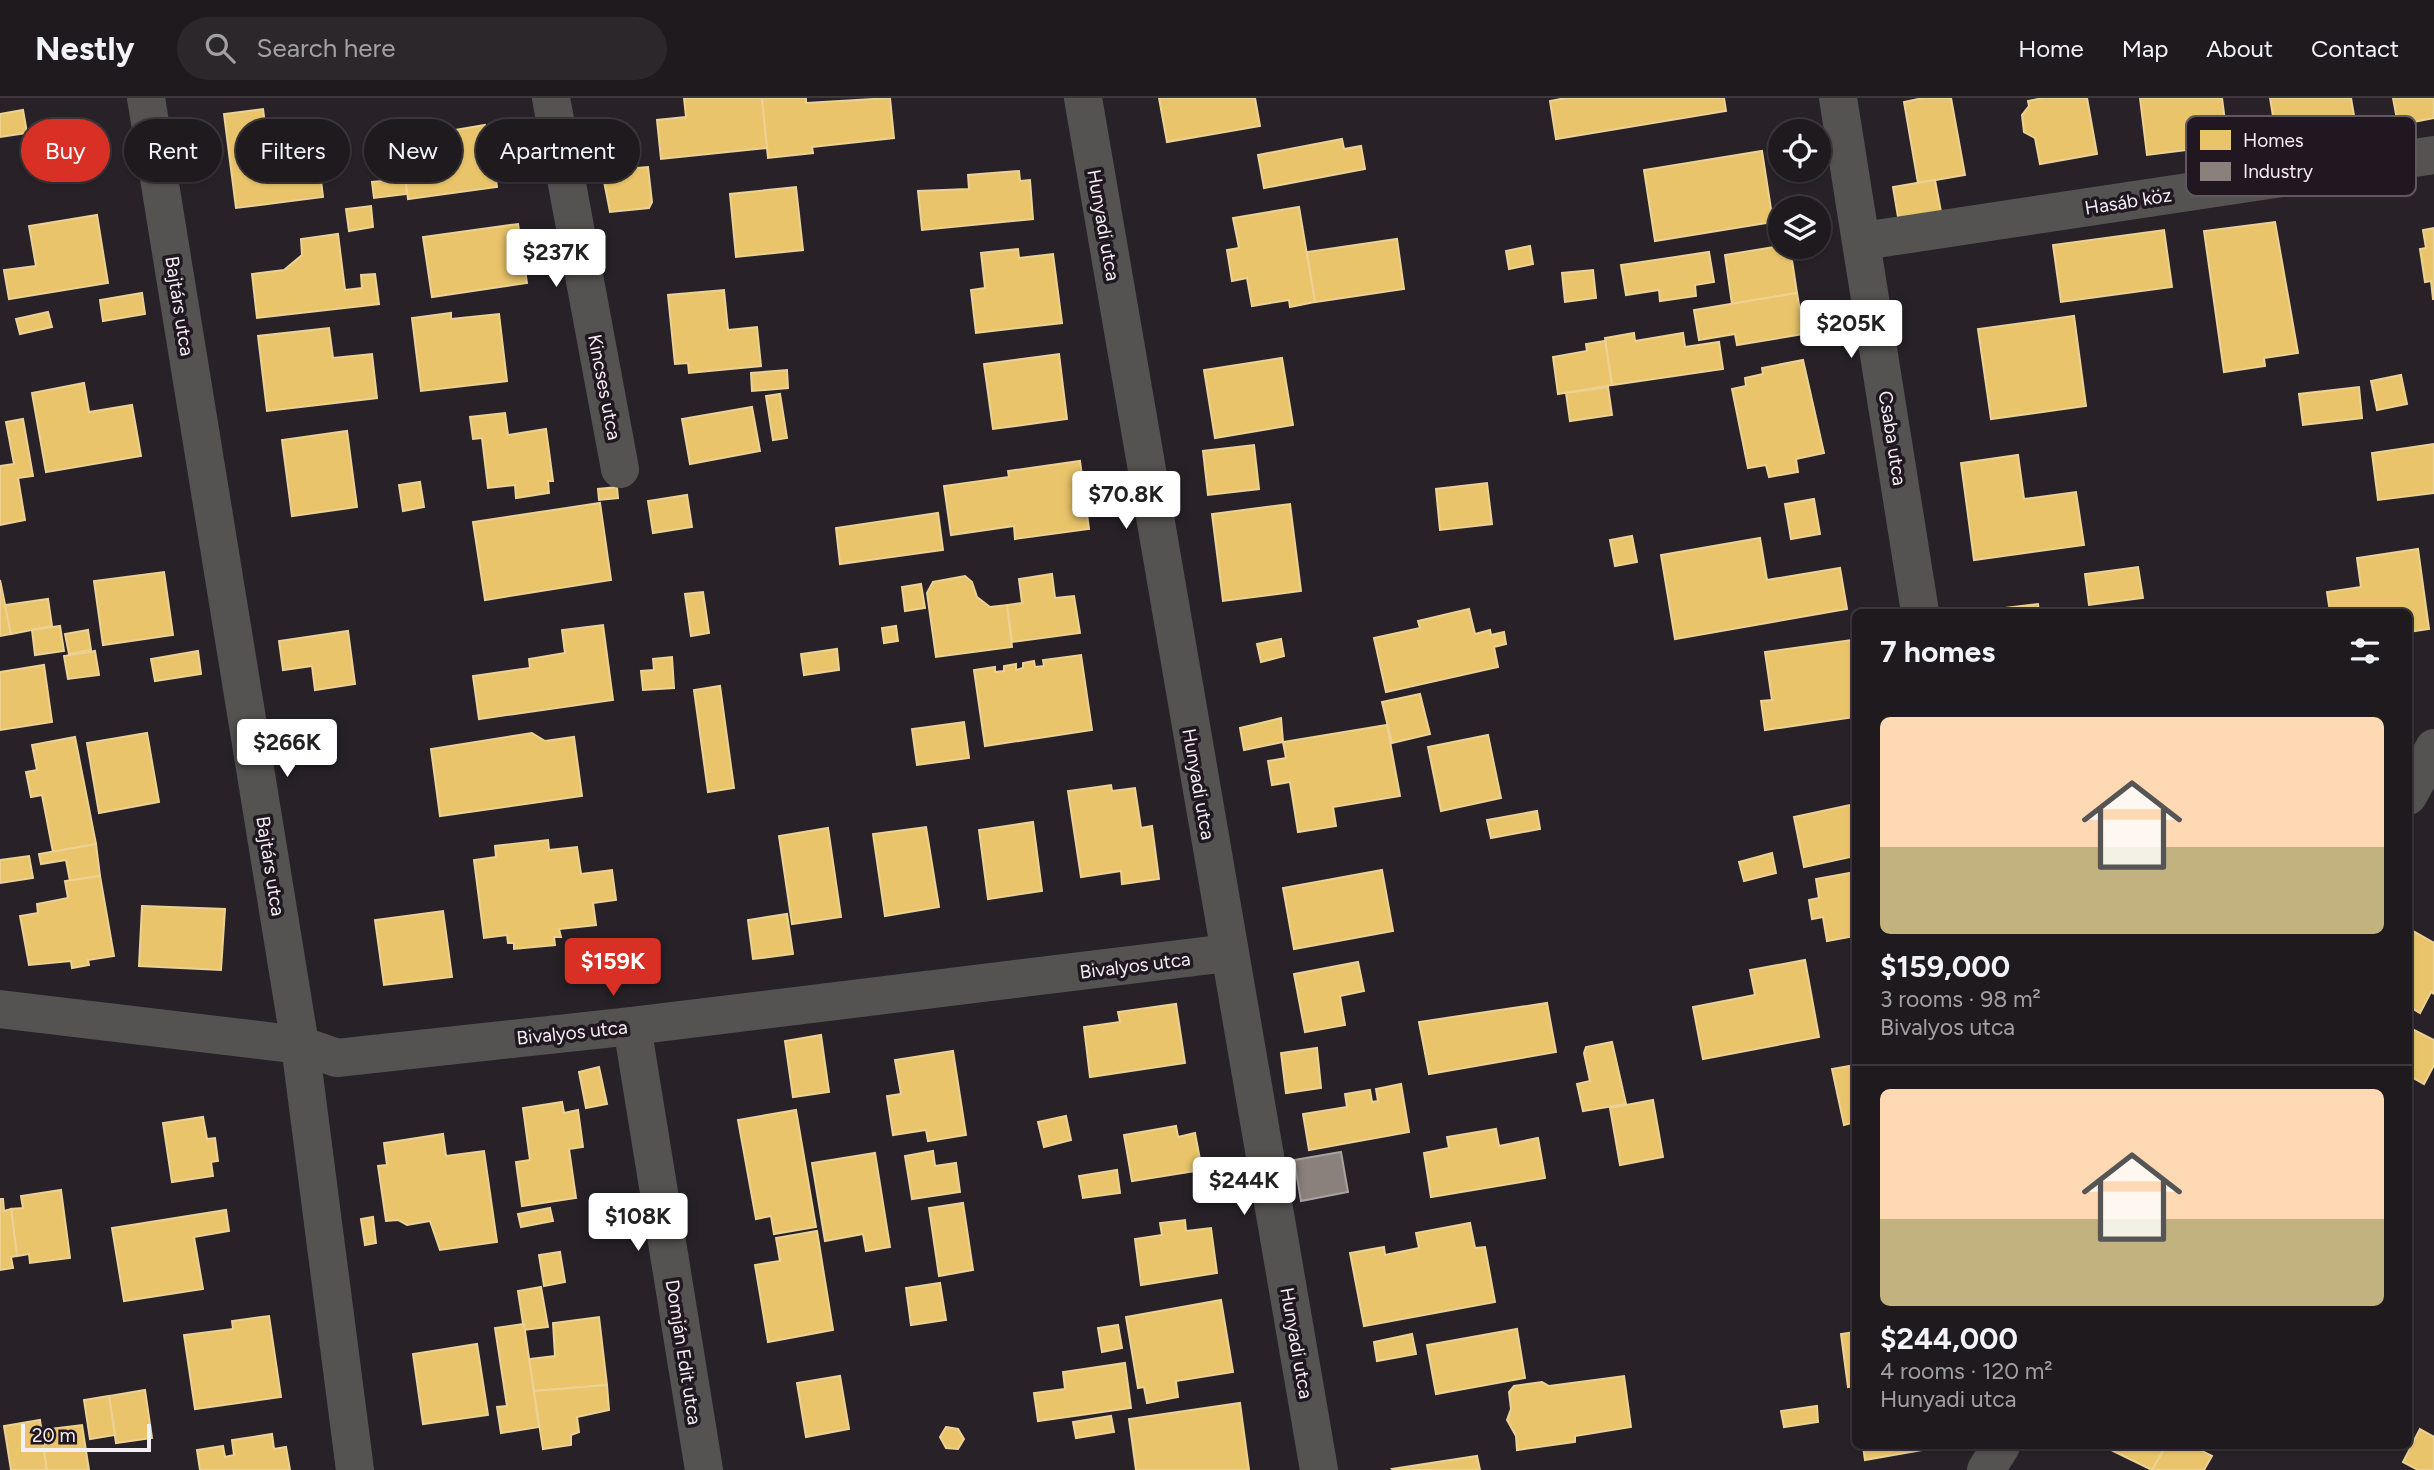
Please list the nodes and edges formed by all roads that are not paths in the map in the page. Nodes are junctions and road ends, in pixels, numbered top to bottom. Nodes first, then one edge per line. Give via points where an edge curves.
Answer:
1 (146, 98) edge
2 (551, 98) edge
3 (1083, 98) edge
4 (1838, 98) edge
5 (2434, 155) edge
6 (2416, 158) edge
7 (2186, 192) edge
8 (1863, 241) junction
9 (620, 469) dead end
10 (1920, 609) edge
11 (2434, 748) edge
12 (2412, 789) edge
13 (1228, 953) junction
14 (0, 1009) edge
15 (632, 1026) junction
16 (300, 1045) junction
17 (1999, 1449) edge
18 (355, 1470) edge
19 (704, 1470) edge
20 (1319, 1470) edge
21 (1986, 1470) edge

1 - 16 street, Bajtárs utca
2 - 9 street, Kincses utca
3 - 13 street, Hunyadi utca
4 - 8 street, Csaba utca
5 - 6 street, Hasáb köz
7 - 8 street, Hasáb köz
8 - 10 street, Csaba utca
11 - 12 street
13 - 15 street, Bivalyos utca
13 - 20 street, Hunyadi utca
14 - 16 street, Bivalyos utca
15 - 16 street, Bivalyos utca via 337,1058
15 - 19 street, Domján Edit utca
16 - 18 street, Bajtárs utca
17 - 21 street

